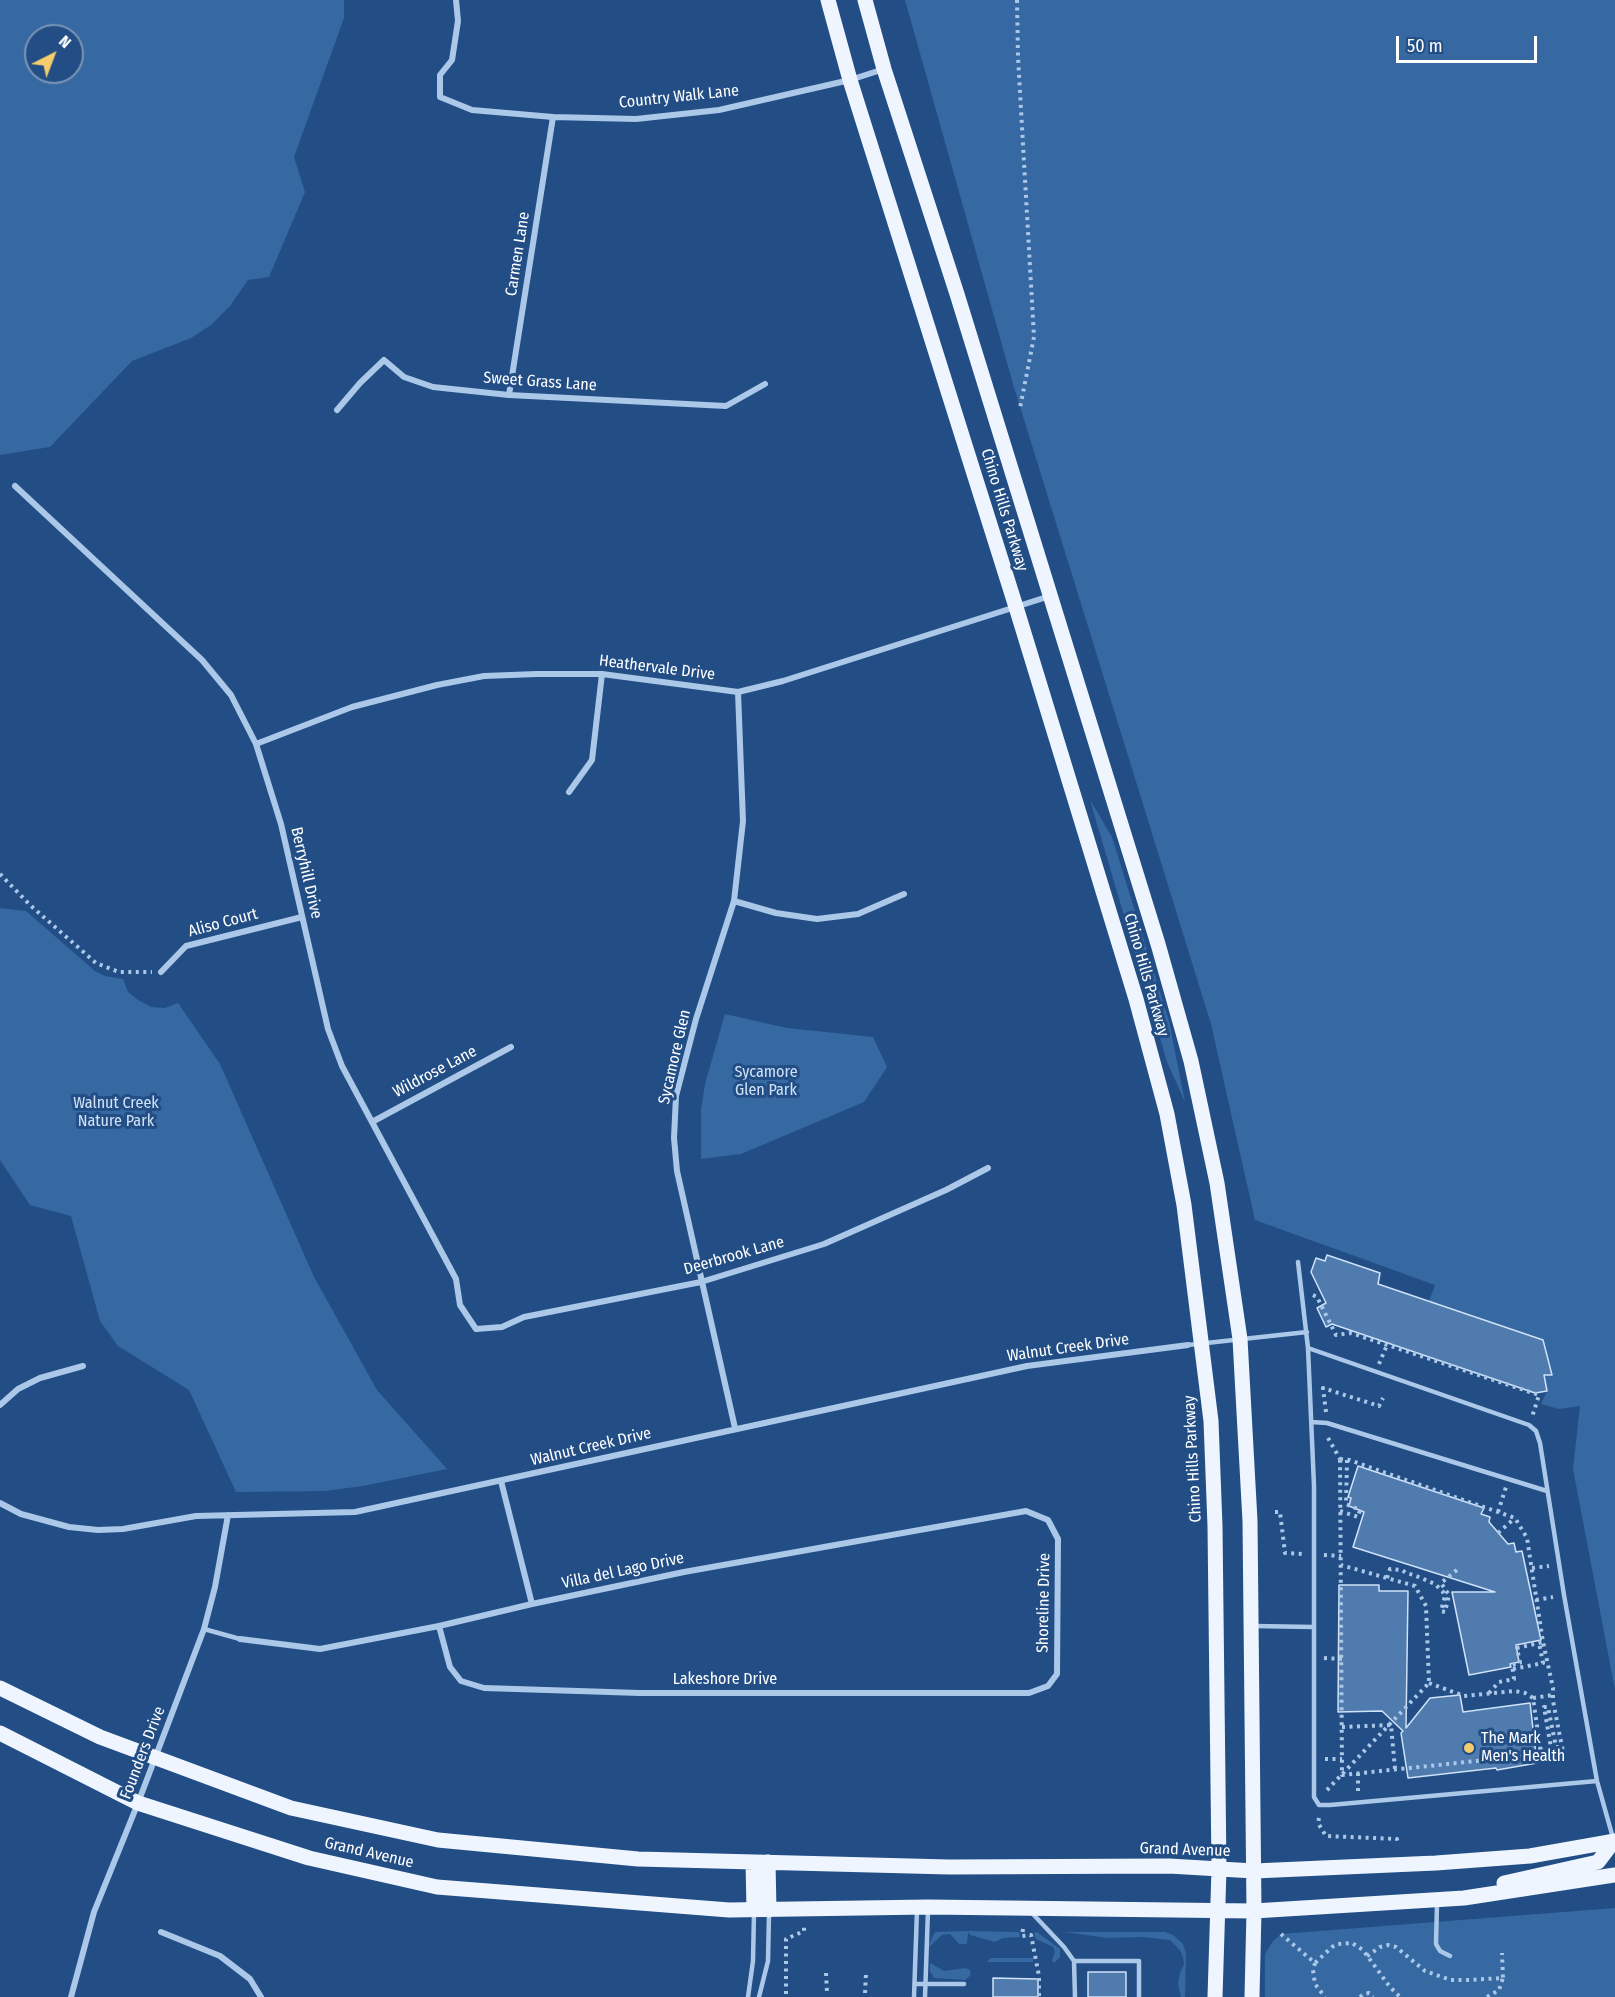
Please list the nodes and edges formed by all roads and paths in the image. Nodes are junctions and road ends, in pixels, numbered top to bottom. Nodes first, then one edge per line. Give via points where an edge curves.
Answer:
1 (456, 0) edge
2 (828, 0) edge
3 (865, 0) edge
4 (1017, 0) edge
5 (884, 69) junction
6 (850, 80) junction
7 (553, 117) junction
8 (765, 384) dead end
9 (509, 395) junction
10 (1020, 408) dead end
11 (336, 410) dead end
12 (15, 486) dead end
13 (1051, 596) junction
14 (1016, 607) junction
15 (602, 674) junction
16 (738, 692) junction
17 (256, 744) junction
18 (569, 792) dead end
19 (0, 874) edge
20 (904, 894) dead end
21 (734, 901) junction
22 (302, 916) junction
23 (161, 972) joint
24 (511, 1047) dead end
25 (372, 1122) junction
26 (988, 1168) dead end
27 (1298, 1262) dead end
28 (701, 1282) junction
29 (1302, 1289) junction
30 (476, 1329) joint
31 (1307, 1332) junction
32 (1240, 1340) junction
33 (1195, 1344) junction
34 (1387, 1345) junction
35 (1308, 1348) junction
36 (83, 1366) dead end
37 (1376, 1372) junction
38 (1383, 1398) dead end
39 (0, 1405) edge
40 (1326, 1413) dead end
41 (1312, 1422) junction
42 (1529, 1425) junction
43 (735, 1428) junction
44 (1328, 1438) dead end
45 (1340, 1459) junction
46 (1347, 1460) junction
47 (1508, 1479) junction
48 (501, 1481) junction
49 (1547, 1491) junction
50 (0, 1503) edge
51 (1340, 1511) junction
52 (1275, 1512) dead end
53 (1498, 1512) junction
54 (228, 1515) junction
55 (1515, 1518) junction
56 (1048, 1520) joint
57 (1498, 1533) dead end
58 (1302, 1554) dead end
59 (1324, 1556) dead end
60 (1341, 1556) junction
61 (1559, 1564) junction
62 (1341, 1565) junction
63 (1458, 1569) dead end
64 (1532, 1569) junction
65 (1387, 1578) junction
66 (1564, 1595) junction
67 (1536, 1600) junction
68 (532, 1604) junction
69 (439, 1626) junction
70 (1251, 1626) junction
71 (1314, 1627) junction
72 (204, 1629) junction
73 (240, 1639) joint
74 (1541, 1642) junction
75 (1314, 1658) junction
76 (1342, 1659) junction
77 (1513, 1670) junction
78 (1429, 1683) junction
79 (1048, 1686) joint
80 (0, 1688) edge
81 (1489, 1694) junction
82 (1553, 1695) junction
83 (1533, 1698) junction
84 (1391, 1725) junction
85 (1342, 1727) junction
86 (0, 1733) edge
87 (1560, 1747) dead end
88 (1541, 1752) junction
89 (155, 1758) junction
90 (1315, 1759) junction
91 (1342, 1759) junction
92 (1395, 1769) junction
93 (1358, 1773) junction
94 (1342, 1774) junction
95 (1597, 1780) junction
96 (1327, 1790) dead end
97 (138, 1803) junction
98 (1358, 1803) junction
99 (1319, 1818) dead end
100 (1615, 1841) edge
101 (1397, 1843) dead end
102 (760, 1862) junction
103 (1219, 1869) junction
104 (1254, 1871) junction
105 (1615, 1875) edge
106 (1464, 1898) junction
107 (1437, 1901) junction
108 (922, 1907) junction
109 (1027, 1908) junction
110 (761, 1910) junction
111 (1218, 1910) junction
112 (1254, 1911) junction
113 (804, 1924) dead end
114 (1023, 1929) dead end
115 (161, 1932) dead end
116 (1281, 1934) dead end
117 (1450, 1956) dead end
118 (1074, 1961) junction
119 (1315, 1963) junction
120 (866, 1973) dead end
121 (826, 1974) dead end
122 (1503, 1977) dead end
123 (915, 1983) junction
124 (926, 1983) junction
125 (964, 1984) dead end
126 (826, 1992) dead end
127 (865, 1993) dead end
128 (786, 1994) dead end
129 (71, 1997) edge
130 (261, 1997) edge
131 (748, 1997) edge
132 (759, 1997) edge
133 (914, 1997) edge
134 (926, 1997) edge
135 (1039, 1997) edge
136 (1075, 1997) edge
137 (1139, 1997) edge
138 (1215, 1997) edge
139 (1252, 1997) edge
140 (1325, 1997) edge
141 (1360, 1997) edge
142 (1373, 1997) edge
143 (1399, 1997) edge
144 (1487, 1997) edge

1 - 7 street, Country Walk Lane via 458,21 452,60 440,75 440,97 472,110
2 - 6 main road, Chino Hills Parkway
3 - 5 main road, Chino Hills Parkway
4 - 10 path via 1034,337
5 - 6 street, Country Walk Lane
5 - 13 main road, Chino Hills Parkway
6 - 7 street, Country Walk Lane via 718,110 636,119
6 - 14 main road, Chino Hills Parkway
7 - 9 street, Carmen Lane
8 - 9 street, Sweet Grass Lane via 726,406
9 - 11 street, Sweet Grass Lane via 433,387 404,377 384,360
12 - 17 street, Berryhill Drive via 202,660 231,695
13 - 14 street, Heathervale Drive
13 - 32 main road, Chino Hills Parkway via 1191,1061 1217,1183
14 - 16 street, Heathervale Drive
14 - 33 main road, Chino Hills Parkway via 1136,999 1167,1114 1184,1205
15 - 16 street, Heathervale Drive
15 - 17 street, Heathervale Drive via 484,676 437,685 352,707
15 - 18 street via 592,760
16 - 21 street, Sycamore Glen via 743,822
17 - 22 street, Berryhill Drive via 281,824
19 - 23 path via 96,963 119,972
20 - 21 street via 858,914 817,919
21 - 28 street, Sycamore Glen via 676,1096 677,1172
22 - 23 street, Aliso Court via 186,946
22 - 25 street, Berryhill Drive via 328,1029
24 - 25 street, Wildrose Lane
25 - 30 street, Berryhill Drive via 456,1279 460,1305
26 - 28 street, Deerbrook Lane via 824,1244
27 - 29 lane
28 - 30 street, Deerbrook Lane via 524,1317 502,1327
28 - 43 street, Sycamore Glen
29 - 31 lane
29 - 34 path via 1317,1297 1336,1335 1351,1333
31 - 32 lane, Walnut Creek Drive
31 - 35 lane
32 - 33 lane, Walnut Creek Drive
32 - 70 main road, Chino Hills Parkway via 1250,1521
33 - 43 street, Walnut Creek Drive via 1027,1366
33 - 103 main road, Chino Hills Parkway via 1211,1421
34 - 37 path
34 - 42 path via 1539,1395
35 - 37 lane
35 - 41 lane
36 - 39 street via 40,1378 18,1389
37 - 42 lane
38 - 40 path via 1379,1406 1323,1388
41 - 47 lane via 1327,1423
41 - 71 lane
42 - 49 lane via 1540,1443
43 - 48 street, Walnut Creek Drive
44 - 45 path
45 - 46 path
45 - 51 path
46 - 51 path via 1346,1504 1360,1510 1359,1517
46 - 53 path
47 - 49 lane
47 - 53 path
48 - 54 street, Walnut Creek Drive via 355,1512
48 - 68 street
49 - 61 lane
50 - 54 street, Walnut Creek Drive via 21,1514 98,1530
51 - 60 path
52 - 58 path via 1281,1512 1285,1554
53 - 55 path
54 - 72 street, Founders Drive
55 - 57 path
55 - 64 path via 1527,1538
56 - 68 street, Villa del Lago Drive via 1026,1511 684,1572
56 - 79 street, Shoreline Drive via 1058,1539 1057,1674
59 - 60 path
60 - 62 path
61 - 64 path
61 - 66 lane
62 - 65 path
62 - 76 path
63 - 65 path via 1441,1582 1449,1595 1445,1612 1441,1611 1445,1596 1435,1584 1402,1570 1390,1569
64 - 67 path
65 - 78 path via 1415,1586 1426,1606
66 - 67 path
66 - 95 lane
67 - 74 path
68 - 69 street, Villa del Lago Drive
69 - 73 street, Villa del Lago Drive via 320,1649
69 - 79 street, Lakeshore Drive via 450,1667 460,1681 484,1688 640,1694 1029,1693
70 - 71 lane
70 - 104 main road, Chino Hills Parkway
71 - 75 lane
72 - 73 lane, Villa del Lago Drive
72 - 89 street, Founders Drive
74 - 77 path via 1543,1663
74 - 77 path via 1517,1648 1520,1663 1512,1665
74 - 82 path
75 - 76 path
75 - 90 lane
76 - 85 path
77 - 81 path via 1514,1679 1499,1682
78 - 81 path via 1464,1696
78 - 84 path
80 - 89 main road, Grand Avenue via 100,1737
81 - 83 path via 1515,1691
82 - 83 path
82 - 88 path via 1563,1752
83 - 88 path
84 - 85 path
84 - 92 path
84 - 94 path
85 - 91 path
86 - 97 main road, Grand Avenue
87 - 88 path via 1556,1747 1548,1707 1544,1707 1551,1748
88 - 92 path
89 - 97 street, Founders Drive
89 - 102 main road, Grand Avenue via 291,1808 438,1840 638,1859
90 - 91 path
90 - 98 lane via 1314,1797 1319,1804
91 - 94 path
92 - 93 path
93 - 94 path
93 - 98 path
94 - 96 path
95 - 98 lane
95 - 100 lane
97 - 110 main road, Grand Avenue via 309,1858 437,1887 718,1910
97 - 129 street, Founders Drive via 94,1912
99 - 101 path via 1326,1836 1397,1839
100 - 104 main road, Grand Avenue via 1530,1856
100 - 106 main road via 1598,1862 1502,1884
102 - 103 main road, Grand Avenue
102 - 110 main road
103 - 104 main road, Grand Avenue
103 - 111 main road, Chino Hills Parkway
104 - 112 main road, Chino Hills Parkway
105 - 106 main road, Grand Avenue
106 - 107 main road, Grand Avenue
107 - 112 main road, Grand Avenue
107 - 117 lane via 1436,1944 1440,1952
108 - 109 main road, Grand Avenue
108 - 110 main road, Grand Avenue
108 - 123 lane
108 - 124 lane
109 - 111 main road, Grand Avenue
109 - 118 lane
110 - 131 lane
110 - 132 lane via 768,1961
111 - 112 main road, Grand Avenue
111 - 138 main road, Chino Hills Parkway
112 - 139 main road, Chino Hills Parkway
113 - 128 path via 804,1931 786,1939
114 - 135 path via 1022,1936 1031,1935
115 - 130 street via 220,1956 250,1979
116 - 119 path
118 - 136 lane
118 - 137 lane via 1139,1961
119 - 140 path via 1315,1984
119 - 143 path via 1332,1947 1352,1943 1363,1950
120 - 127 path
121 - 126 path
122 - 144 path via 1499,1990
123 - 124 lane
123 - 133 lane
124 - 125 lane
124 - 134 lane
141 - 142 path via 1369,1993

